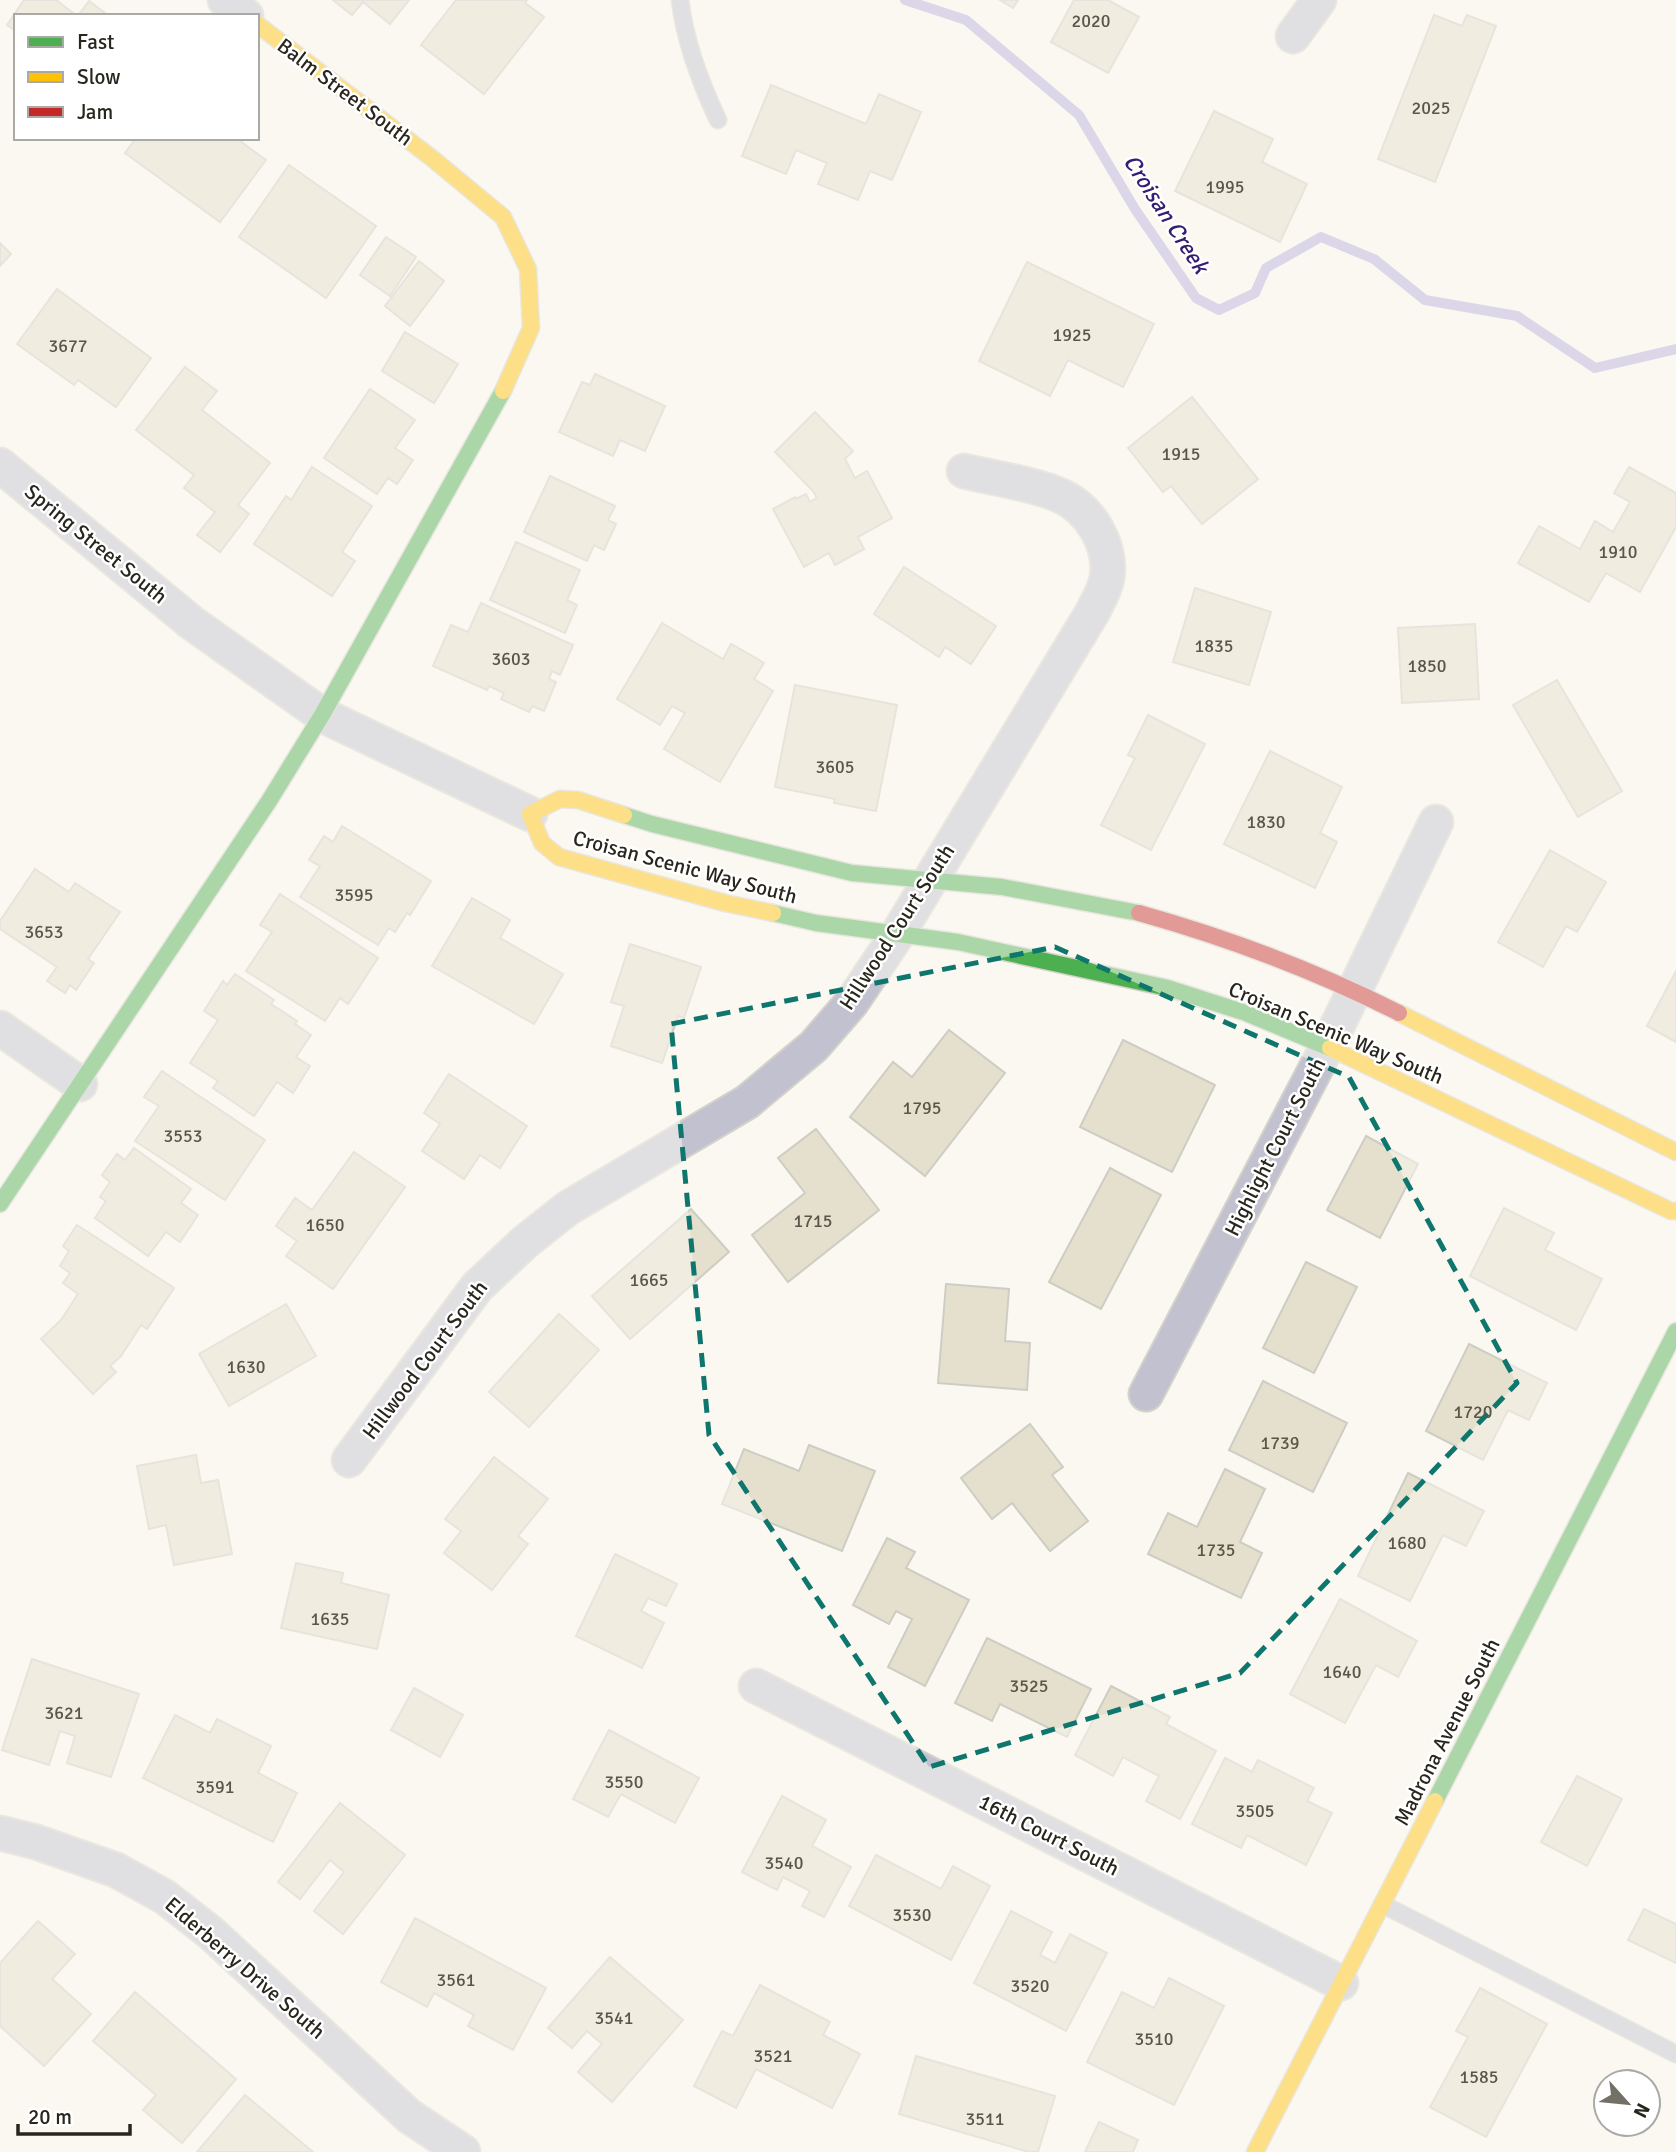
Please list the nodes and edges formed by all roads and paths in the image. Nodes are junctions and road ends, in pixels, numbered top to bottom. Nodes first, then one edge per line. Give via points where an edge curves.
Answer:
1 (225, 0) edge
2 (680, 0) edge
3 (1319, 0) edge
4 (243, 14) edge
5 (259, 26) edge
6 (1293, 36) dead end
7 (718, 120) dead end
8 (0, 465) edge
9 (964, 471) dead end
10 (322, 715) junction
11 (530, 814) junction
12 (1436, 822) dead end
13 (930, 880) junction
14 (897, 935) junction
15 (1354, 990) junction
16 (0, 1028) edge
17 (1327, 1047) junction
18 (80, 1084) junction
19 (1676, 1152) edge
20 (0, 1204) edge
21 (1676, 1211) edge
22 (1676, 1331) edge
23 (1146, 1394) dead end
24 (349, 1461) dead end
25 (756, 1686) dead end
26 (0, 1833) edge
27 (1382, 1904) junction
28 (1341, 1983) junction
29 (1676, 2054) edge
30 (463, 2152) edge
31 (1255, 2152) edge

1 - 4 street
2 - 7 lane via 701,84
3 - 6 street
5 - 10 street, Balm Street South via 503,217 528,269 531,328 499,400
8 - 10 street, Spring Street South via 192,623
9 - 13 street, Hillwood Court South via 1058,494 1073,502 1104,543 1107,582
10 - 11 street, Spring Street South
10 - 18 street, Balm Street South
11 - 13 street, Croisan Scenic Way South via 559,799 578,800 790,860 852,873
11 - 14 street, Croisan Scenic Way South via 542,843 559,857 725,903
12 - 15 street, Highlight Court South
13 - 14 street, Hillwood Court South
13 - 15 street, Croisan Scenic Way South via 1002,887 1135,912 1200,930
14 - 17 street, Croisan Scenic Way South via 958,943 1168,988 1247,1013
14 - 24 street, Hillwood Court South via 852,1002 814,1046 776,1078 747,1102 568,1208 477,1287
15 - 17 street, Highlight Court South
15 - 19 street, Croisan Scenic Way South
16 - 18 street
17 - 21 street, Croisan Scenic Way South
17 - 23 street, Highlight Court South
18 - 20 street, Balm Street South
22 - 27 street, Madrona Avenue South
25 - 28 street, 16th Court South
26 - 30 street, Elderberry Drive South via 116,1870 165,1897 211,1933 409,2116
27 - 28 street, Madrona Avenue South
27 - 29 lane
28 - 31 street, Madrona Avenue South

